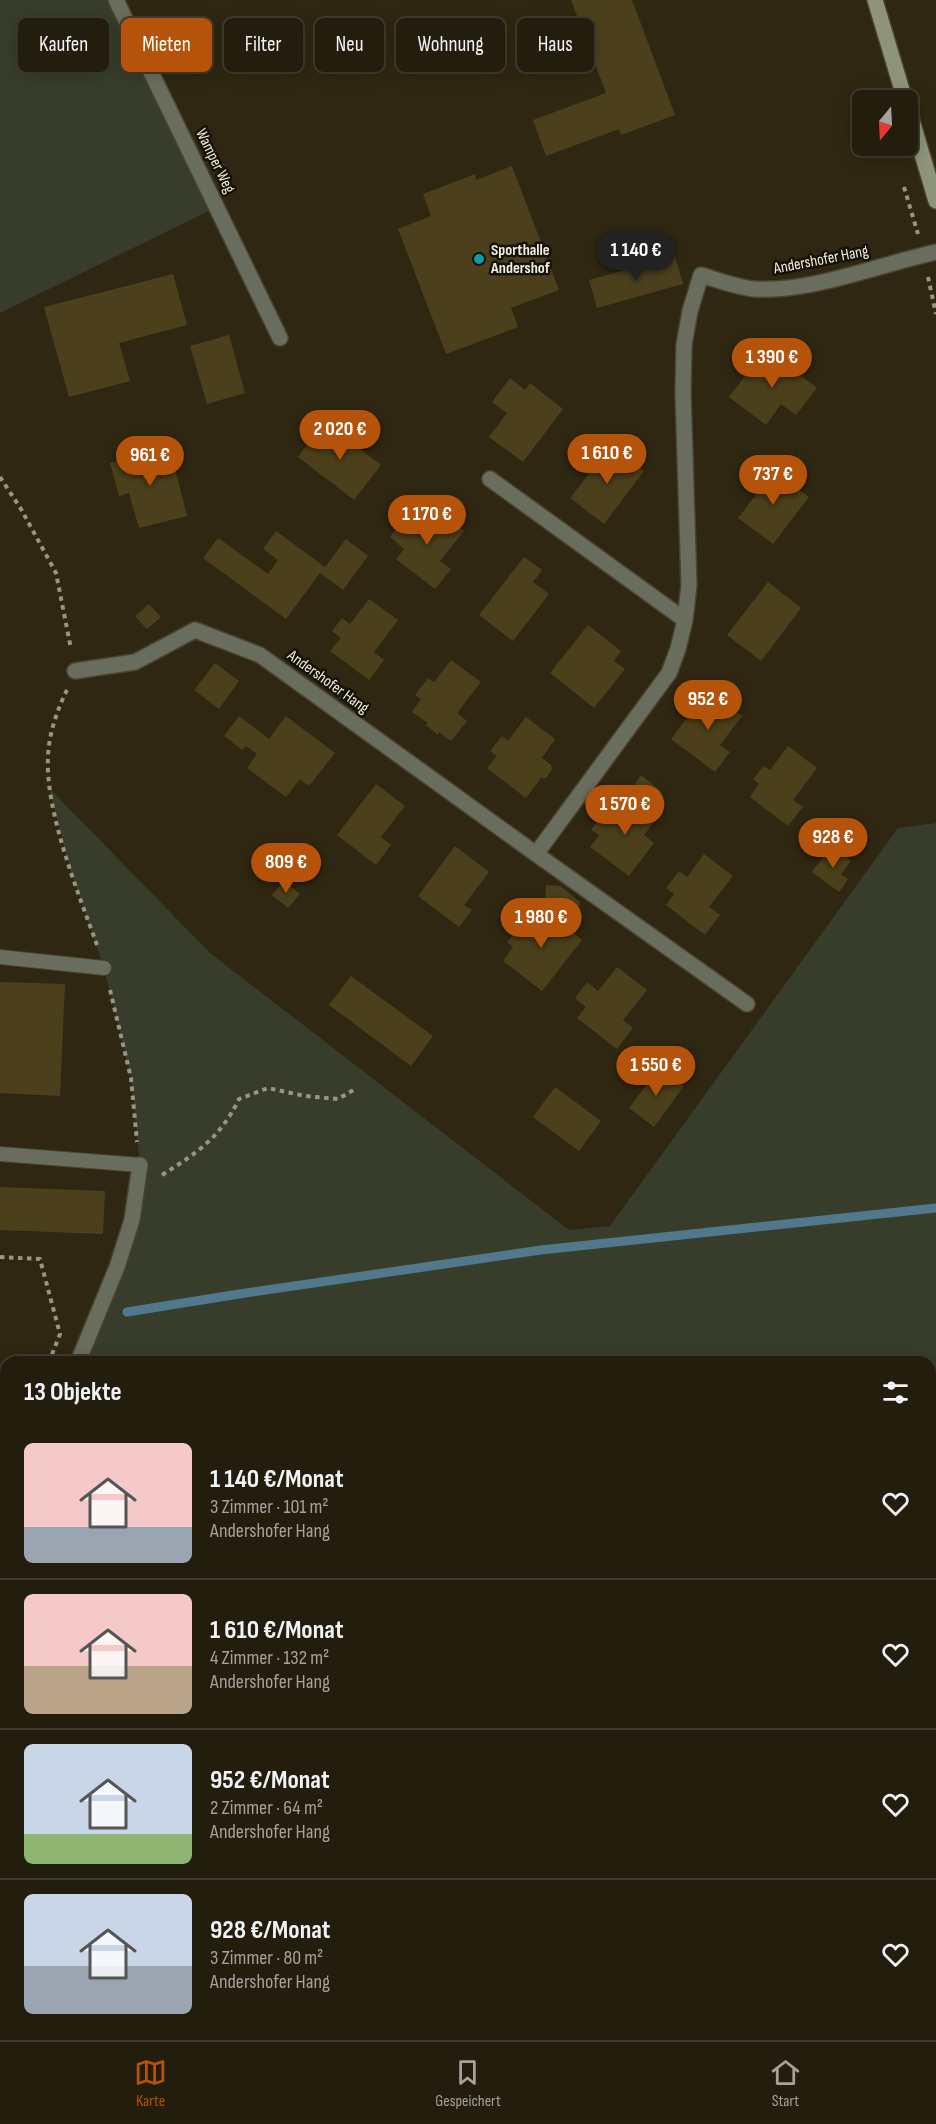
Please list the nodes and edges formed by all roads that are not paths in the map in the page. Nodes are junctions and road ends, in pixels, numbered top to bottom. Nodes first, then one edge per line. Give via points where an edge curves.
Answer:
1 (116, 0) edge
2 (875, 0) edge
3 (902, 90) edge
4 (918, 141) edge
5 (936, 201) edge
6 (930, 253) edge
7 (280, 338) dead end
8 (490, 479) dead end
9 (685, 620) junction
10 (75, 671) road end
11 (536, 854) junction
12 (0, 957) edge
13 (104, 968) road end
14 (747, 1004) dead end
15 (0, 1154) edge
16 (139, 1173) joint
17 (80, 1356) edge

1 - 7 street, Wamper Weg
2 - 3 main road
4 - 5 main road
6 - 9 street, Andershofer Hang via 794,286 755,289 700,274 684,345 689,585
8 - 9 street
9 - 11 street, Andershofer Hang via 669,673
10 - 11 street, Andershofer Hang via 135,662 195,630 260,655
11 - 14 street, Andershofer Hang
12 - 13 lane
15 - 16 lane
16 - 17 street via 132,1220 117,1267

